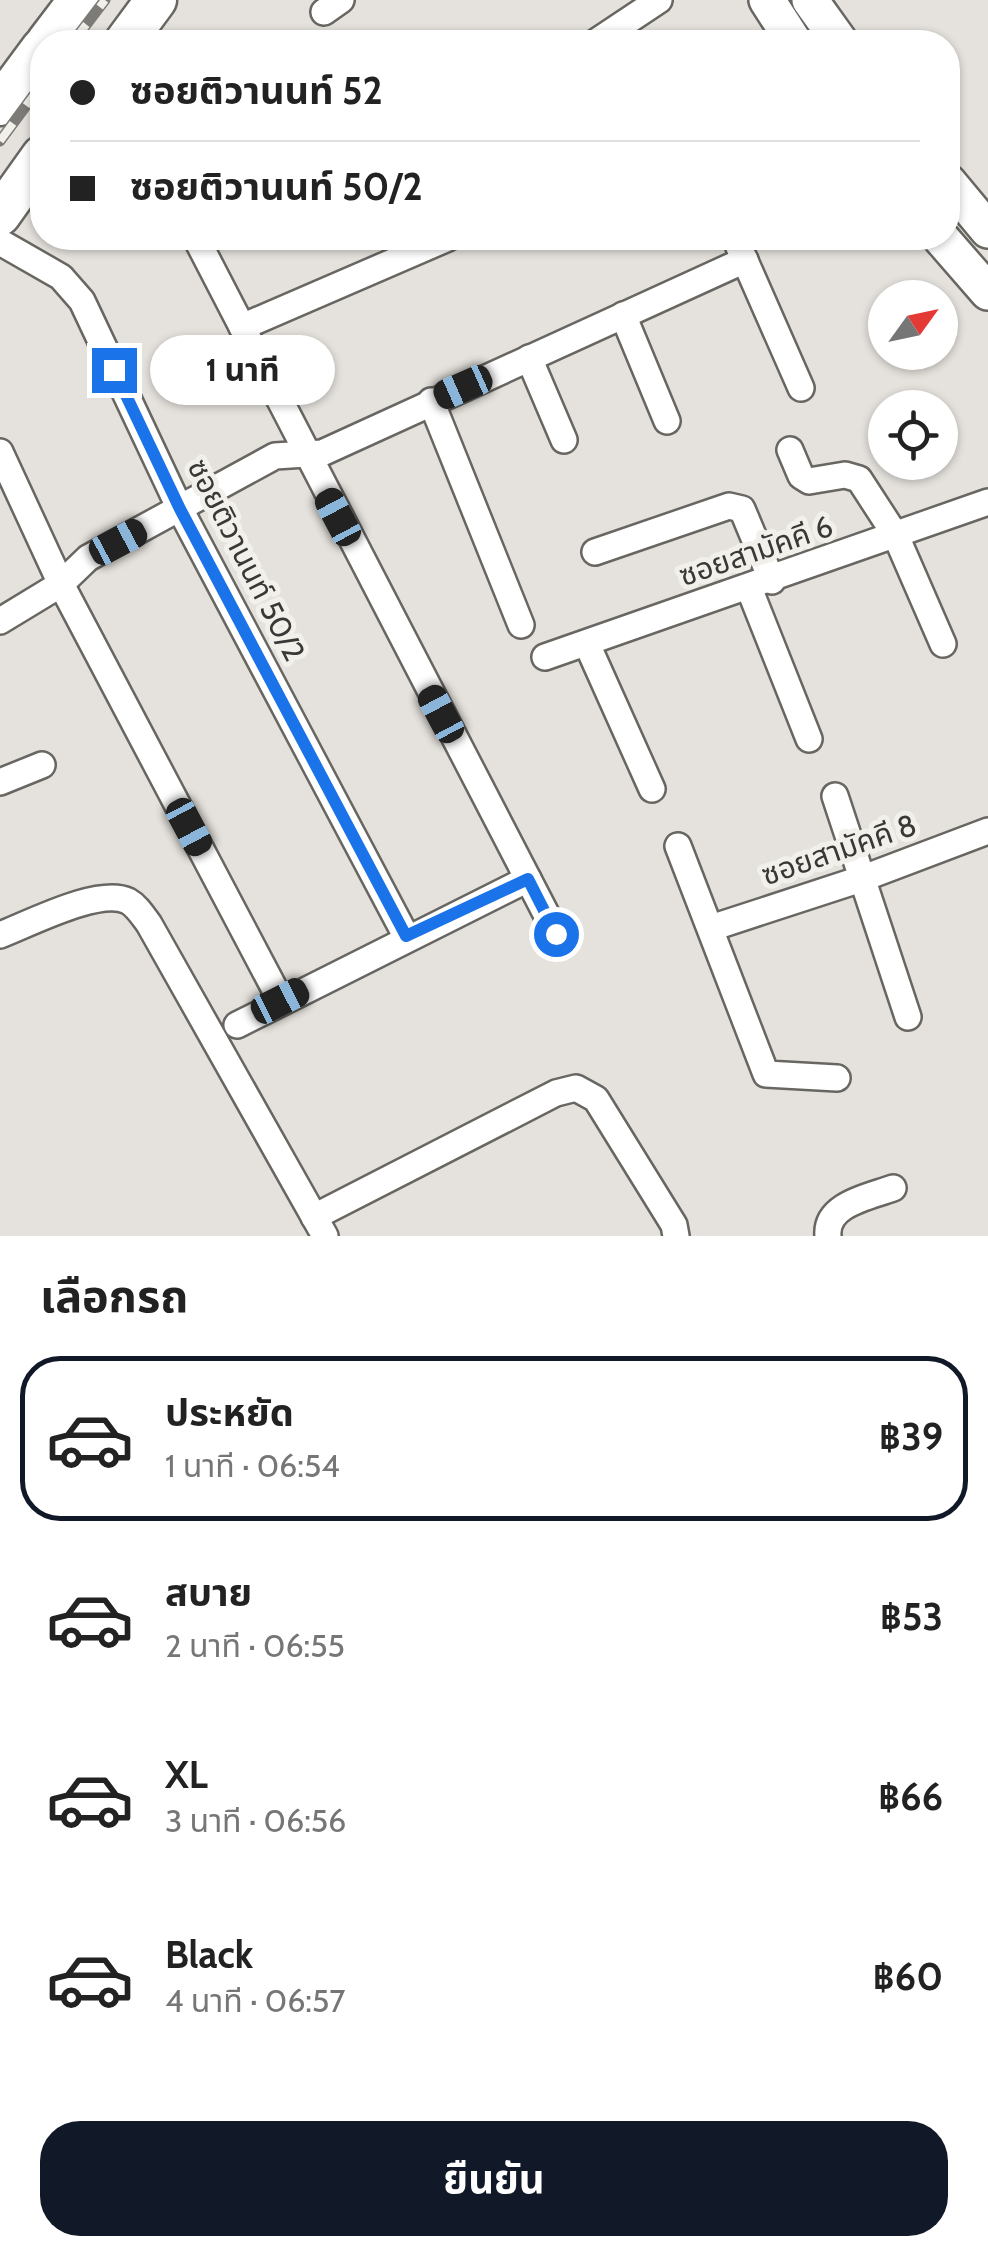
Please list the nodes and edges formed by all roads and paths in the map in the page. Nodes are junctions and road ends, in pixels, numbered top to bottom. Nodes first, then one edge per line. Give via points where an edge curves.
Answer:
1 (79, 0) edge
2 (156, 0) edge
3 (659, 0) edge
4 (766, 0) edge
5 (813, 1) edge
6 (56, 30) edge
7 (134, 30) edge
8 (614, 30) edge
9 (786, 30) edge
10 (832, 30) edge
11 (30, 65) edge
12 (0, 105) edge
13 (30, 173) edge
14 (960, 196) edge
15 (0, 214) edge
16 (988, 230) edge
17 (0, 242) edge
18 (202, 250) edge
19 (420, 250) edge
20 (738, 250) edge
21 (740, 250) edge
22 (951, 250) edge
23 (988, 292) edge
24 (623, 316) junction
25 (242, 327) junction
26 (528, 358) junction
27 (801, 388) dead end
28 (430, 402) junction
29 (667, 421) dead end
30 (564, 440) dead end
31 (790, 450) dead end
32 (0, 452) edge
33 (303, 452) junction
34 (9, 495) edge
35 (988, 502) edge
36 (180, 509) junction
37 (896, 536) junction
38 (595, 552) dead end
39 (61, 584) junction
40 (760, 584) junction
41 (0, 621) edge
42 (521, 625) dead end
43 (586, 644) junction
44 (943, 644) dead end
45 (544, 657) dead end
46 (809, 739) dead end
47 (42, 764) dead end
48 (0, 782) edge
49 (652, 789) dead end
50 (835, 796) dead end
51 (988, 831) edge
52 (678, 846) dead end
53 (528, 879) junction
54 (861, 880) junction
55 (711, 928) junction
56 (556, 934) dead end
57 (0, 935) edge
58 (406, 936) junction
59 (280, 1001) junction
60 (908, 1017) dead end
61 (237, 1026) dead end
62 (837, 1078) dead end
63 (892, 1188) dead end
64 (320, 1227) edge
65 (676, 1236) edge
66 (828, 1236) edge

1 - 6 main road
2 - 7 main road
3 - 8 street
4 - 9 main road
5 - 10 main road
11 - 12 main road
13 - 15 main road
14 - 16 main road
17 - 36 street, ซอยติวานนท์ 50/2 via 62,277 82,302
18 - 25 street
19 - 25 street
20 - 24 street
21 - 27 street
22 - 23 main road
24 - 26 street
24 - 29 street
25 - 33 street
26 - 28 street
26 - 30 street
28 - 33 street via 322,453
28 - 42 street
31 - 37 street via 810,481 858,479
32 - 34 street
33 - 36 street via 276,456
33 - 53 street
34 - 39 street
35 - 37 street, ซอยสามัคคี 6
36 - 39 street via 88,558
36 - 58 street, ซอยติวานนท์ 50/2
37 - 40 street, ซอยสามัคคี 6
37 - 44 street
38 - 40 street via 730,506 742,509
39 - 41 street
39 - 59 street
40 - 43 street, ซอยสามัคคี 6
40 - 46 street
43 - 45 street, ซอยสามัคคี 6
43 - 49 street
47 - 48 street
50 - 54 street
51 - 54 street, ซอยสามัคคี 8
52 - 55 street
53 - 56 street
53 - 58 street
54 - 55 street, ซอยสามัคคี 8
54 - 60 street
55 - 62 street via 766,1074
57 - 64 street via 86,901 123,898 149,924
58 - 59 street
59 - 61 street
63 - 66 street via 836,1211
64 - 65 street via 556,1093 576,1088 596,1099

